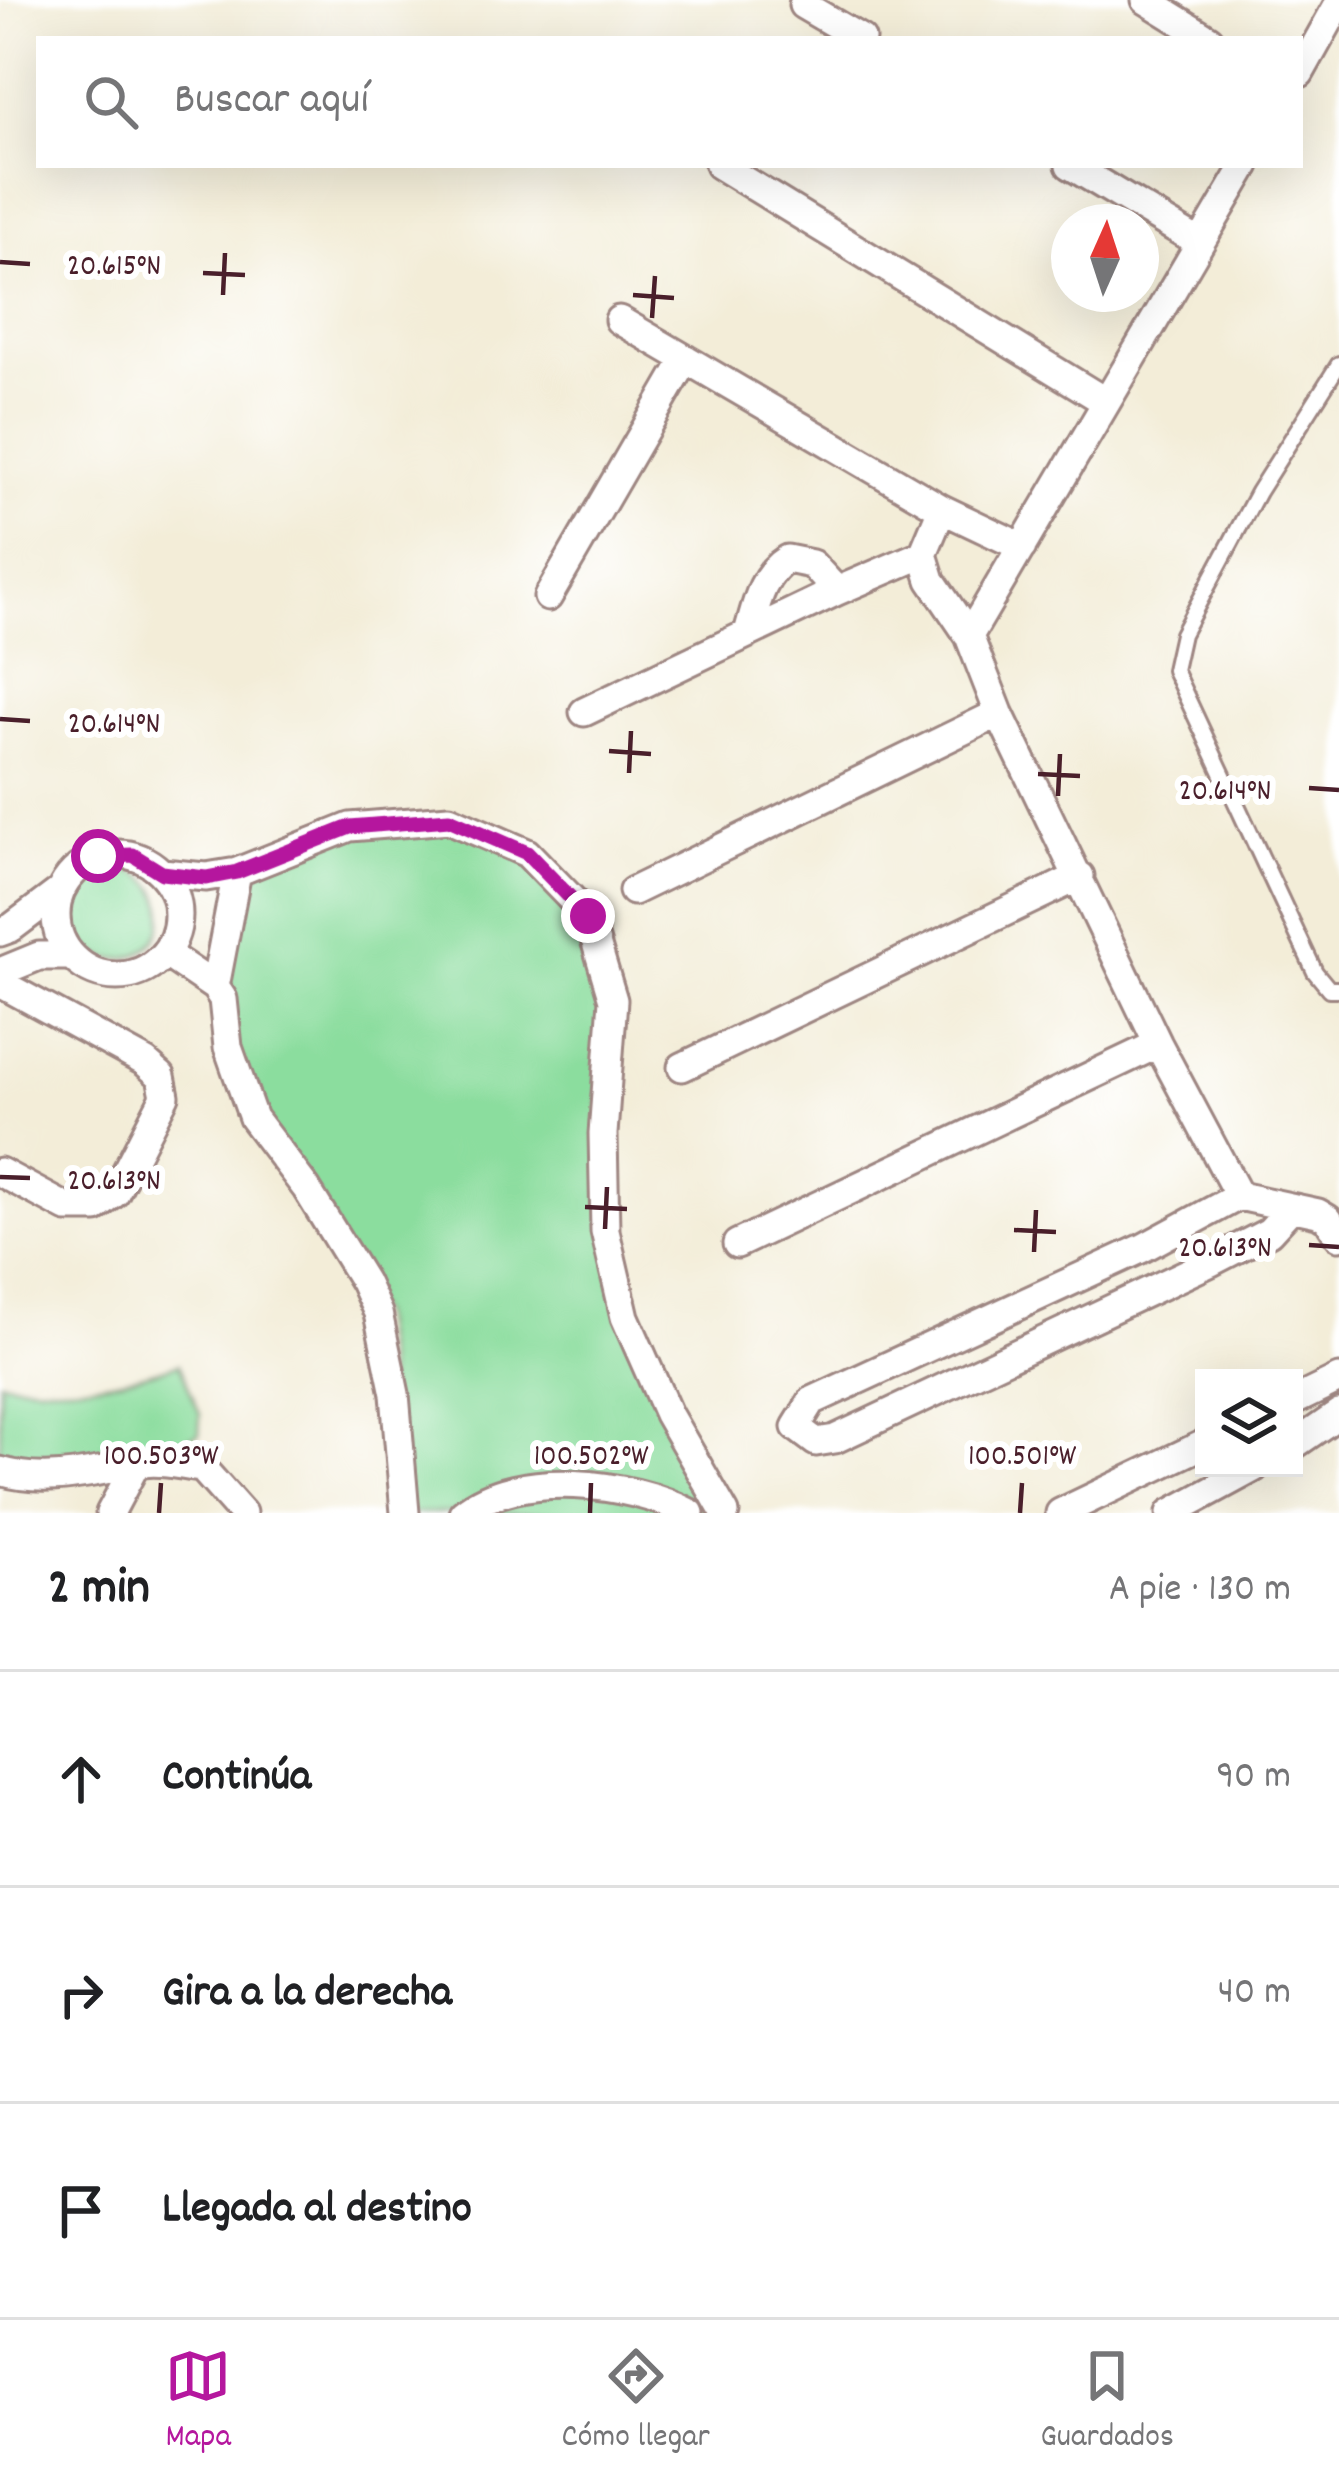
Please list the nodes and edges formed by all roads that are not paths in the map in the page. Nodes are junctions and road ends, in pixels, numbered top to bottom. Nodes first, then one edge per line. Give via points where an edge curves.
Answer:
1 (1145, 0) edge
2 (1339, 3) edge
3 (803, 4) dead end
4 (855, 36) edge
5 (1204, 36) edge
6 (1303, 68) edge
7 (724, 168) edge
8 (1075, 168) edge
9 (1244, 168) edge
10 (1200, 243) junction
11 (619, 320) dead end
12 (686, 359) junction
13 (1338, 366) edge
14 (1106, 402) junction
15 (942, 509) junction
16 (1022, 547) junction
17 (923, 554) junction
18 (836, 591) junction
19 (548, 597) dead end
20 (748, 633) junction
21 (969, 636) junction
22 (584, 712) dead end
23 (999, 713) junction
24 (237, 872) junction
25 (162, 873) junction
26 (1080, 876) junction
27 (60, 891) junction
28 (633, 891) dead end
29 (0, 932) edge
30 (166, 953) junction
31 (72, 956) junction
32 (0, 972) edge
33 (0, 983) edge
34 (215, 987) junction
35 (1339, 989) edge
36 (1158, 1044) junction
37 (682, 1067) dead end
38 (0, 1172) edge
39 (1239, 1196) junction
40 (1292, 1208) junction
41 (1339, 1236) edge
42 (737, 1244) dead end
43 (1339, 1379) edge
44 (1303, 1397) edge
45 (1339, 1414) edge
46 (1303, 1438) edge
47 (1195, 1448) edge
48 (136, 1464) junction
49 (0, 1471) edge
50 (1238, 1477) edge
51 (110, 1513) edge
52 (242, 1513) edge
53 (405, 1513) edge
54 (464, 1513) edge
55 (690, 1513) edge
56 (724, 1513) edge
57 (1060, 1513) edge
58 (1171, 1513) edge

1 - 5 street
2 - 6 street
3 - 4 street
7 - 14 street
8 - 10 street
9 - 10 street
10 - 14 street
11 - 12 street
12 - 15 street
12 - 19 street
13 - 35 lane via 1258,492 1182,634 1174,670 1315,972
14 - 16 street
15 - 16 street
15 - 17 street
16 - 21 street
17 - 18 street
17 - 21 street via 941,599
18 - 20 street
18 - 20 street via 812,564 787,559 762,588
20 - 22 street
21 - 23 street
23 - 26 street
23 - 28 street
24 - 25 street
24 - 34 street
24 - 56 street via 350,827 449,819 527,853 588,916 613,1000 604,1231 626,1317
25 - 27 street via 133,855 98,856
25 - 30 street via 179,921
26 - 36 street
26 - 37 street
27 - 29 street
27 - 31 street via 57,926
30 - 31 street via 119,976
30 - 34 street
31 - 32 street via 39,956
33 - 38 street via 145,1062 161,1076 165,1096 115,1193 96,1208 67,1208
34 - 53 street via 253,1118 378,1313 395,1394
36 - 39 street
36 - 42 street
39 - 40 street
39 - 40 street via 812,1401 796,1427 816,1442 835,1439 1211,1262 1270,1232
40 - 41 street via 1318,1213
43 - 44 street
45 - 46 street
47 - 57 street
48 - 49 street via 53,1478
48 - 51 street
48 - 52 street via 202,1468
50 - 58 street
54 - 55 street via 503,1490 540,1484 602,1488

